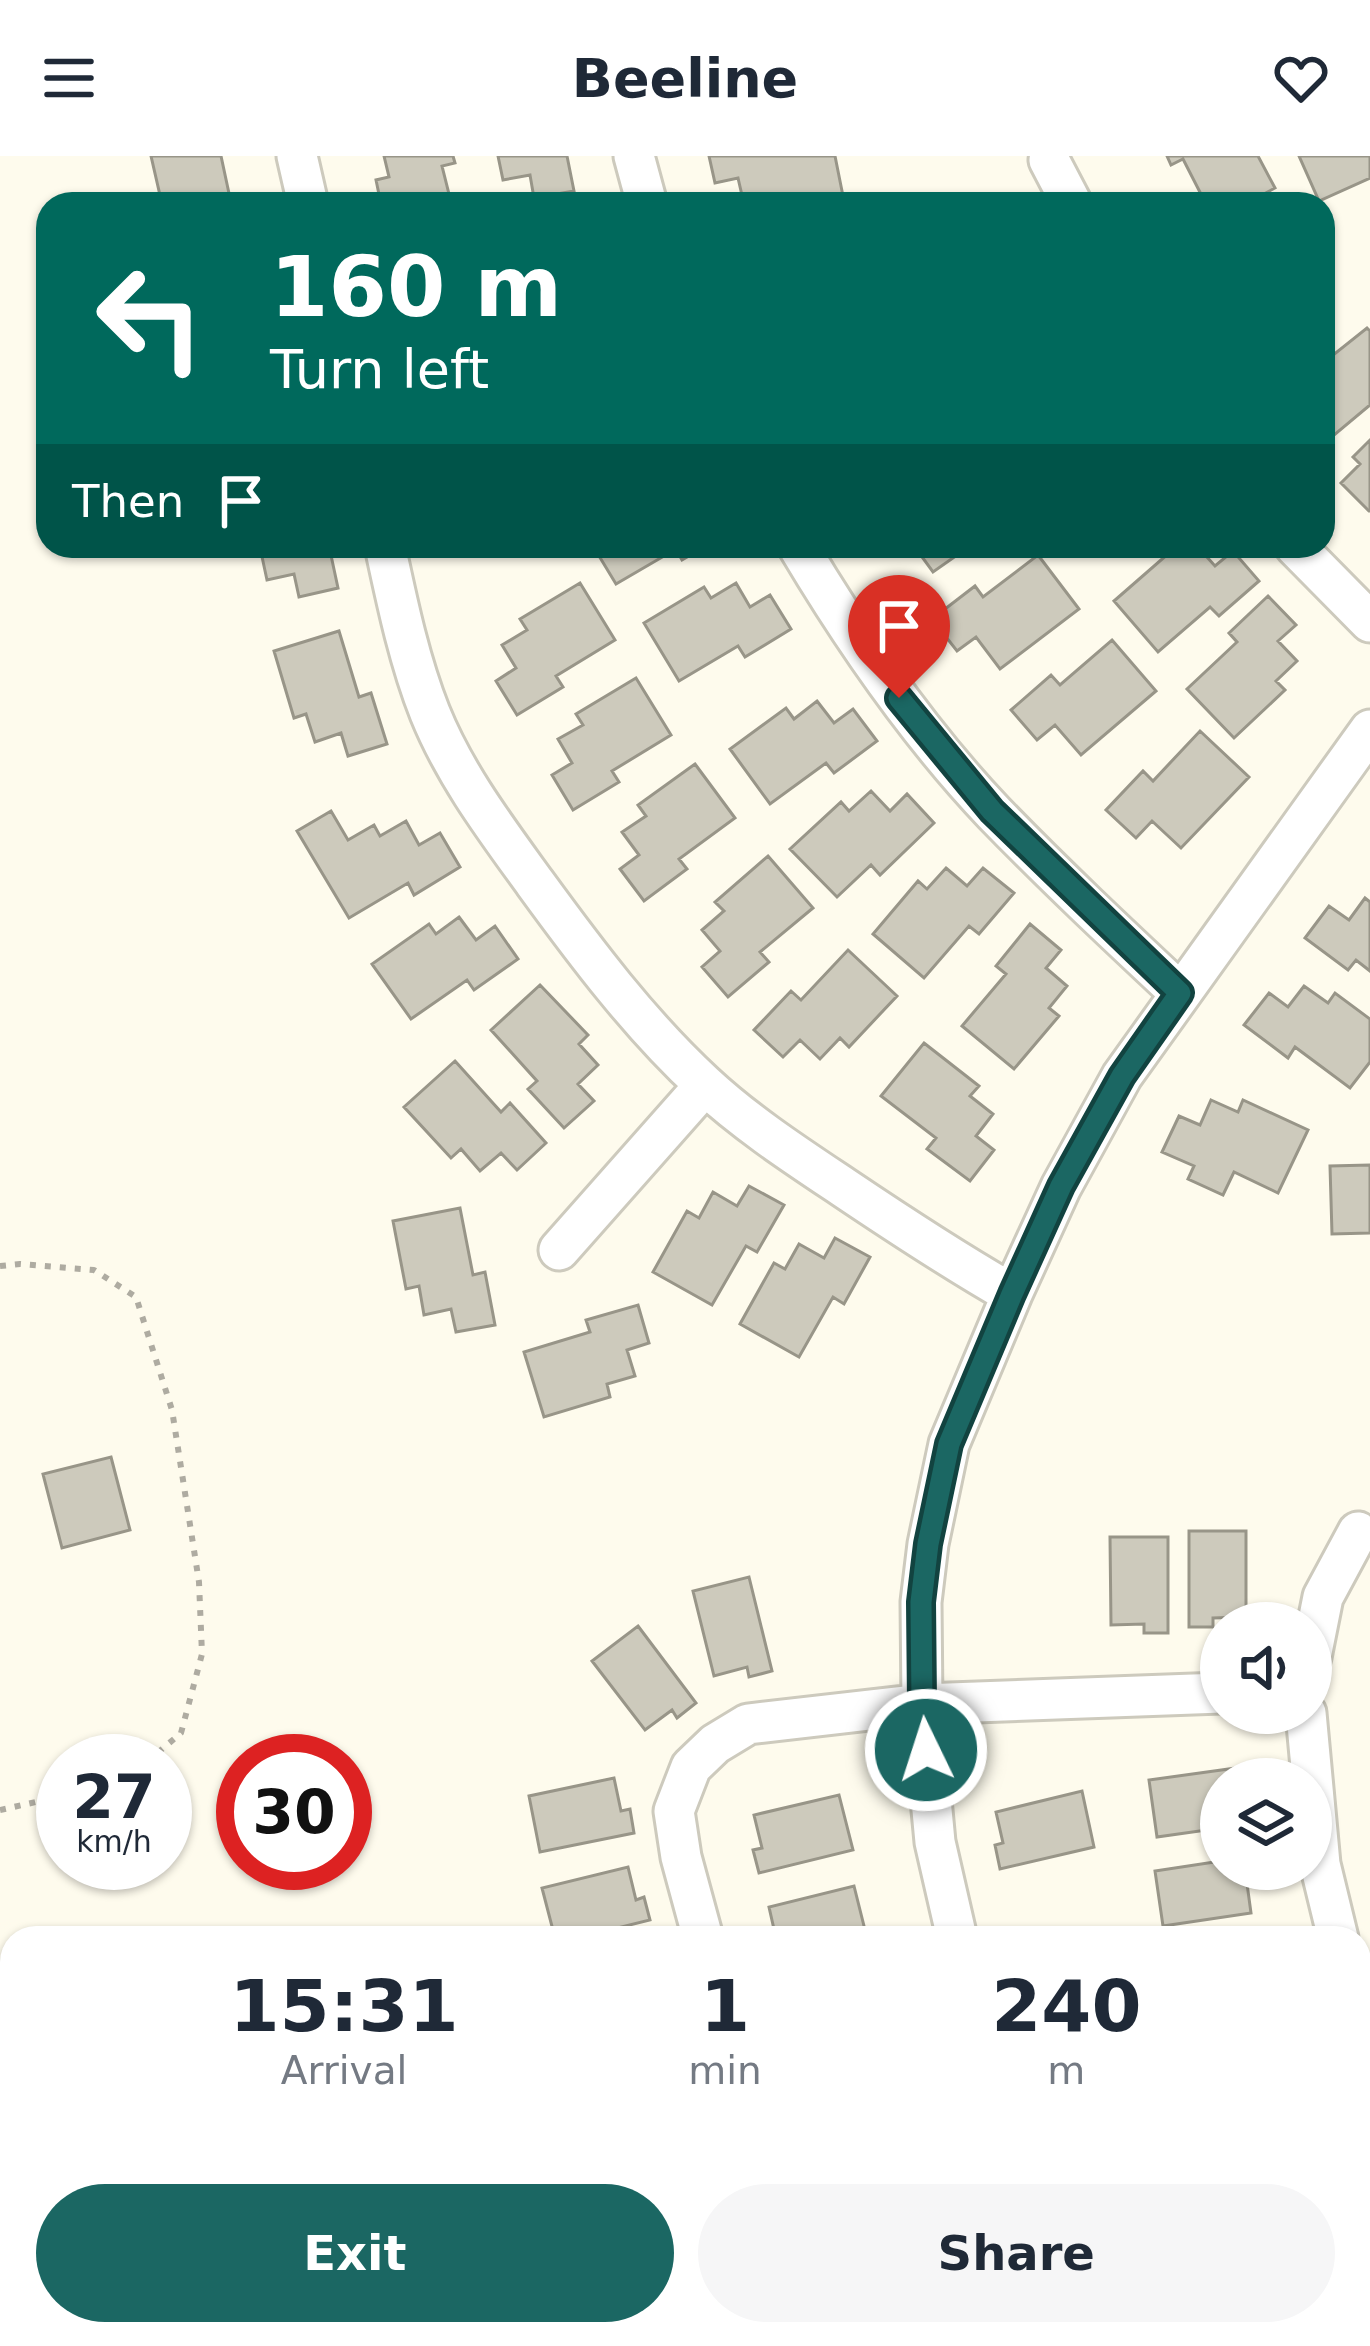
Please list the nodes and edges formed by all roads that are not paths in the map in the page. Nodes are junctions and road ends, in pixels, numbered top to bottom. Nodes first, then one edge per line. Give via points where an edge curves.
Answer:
1 (297, 156) edge
2 (634, 156) edge
3 (1049, 160) dead end
4 (305, 192) edge
5 (644, 192) edge
6 (1066, 192) edge
7 (388, 558) edge
8 (806, 558) edge
9 (1307, 558) edge
10 (1370, 622) edge
11 (1370, 730) edge
12 (1180, 993) junction
13 (705, 1085) junction
14 (559, 1250) dead end
15 (1012, 1294) junction
16 (1358, 1532) dead end
17 (1322, 1602) edge
18 (1200, 1694) edge
19 (922, 1704) junction
20 (1308, 1734) edge
21 (700, 1926) edge
22 (954, 1926) edge
23 (1335, 1926) edge

1 - 4 street
2 - 5 street
3 - 6 street
7 - 13 street via 429,711 452,759 561,918
8 - 12 street via 944,756
9 - 10 street
11 - 12 street
12 - 15 street via 1090,1131
13 - 14 street
13 - 15 street via 808,1164
15 - 19 street via 949,1444 921,1602
16 - 17 street
18 - 19 street
19 - 21 street via 748,1724 691,1767 674,1810
19 - 22 street via 934,1842
20 - 23 street via 1320,1864

